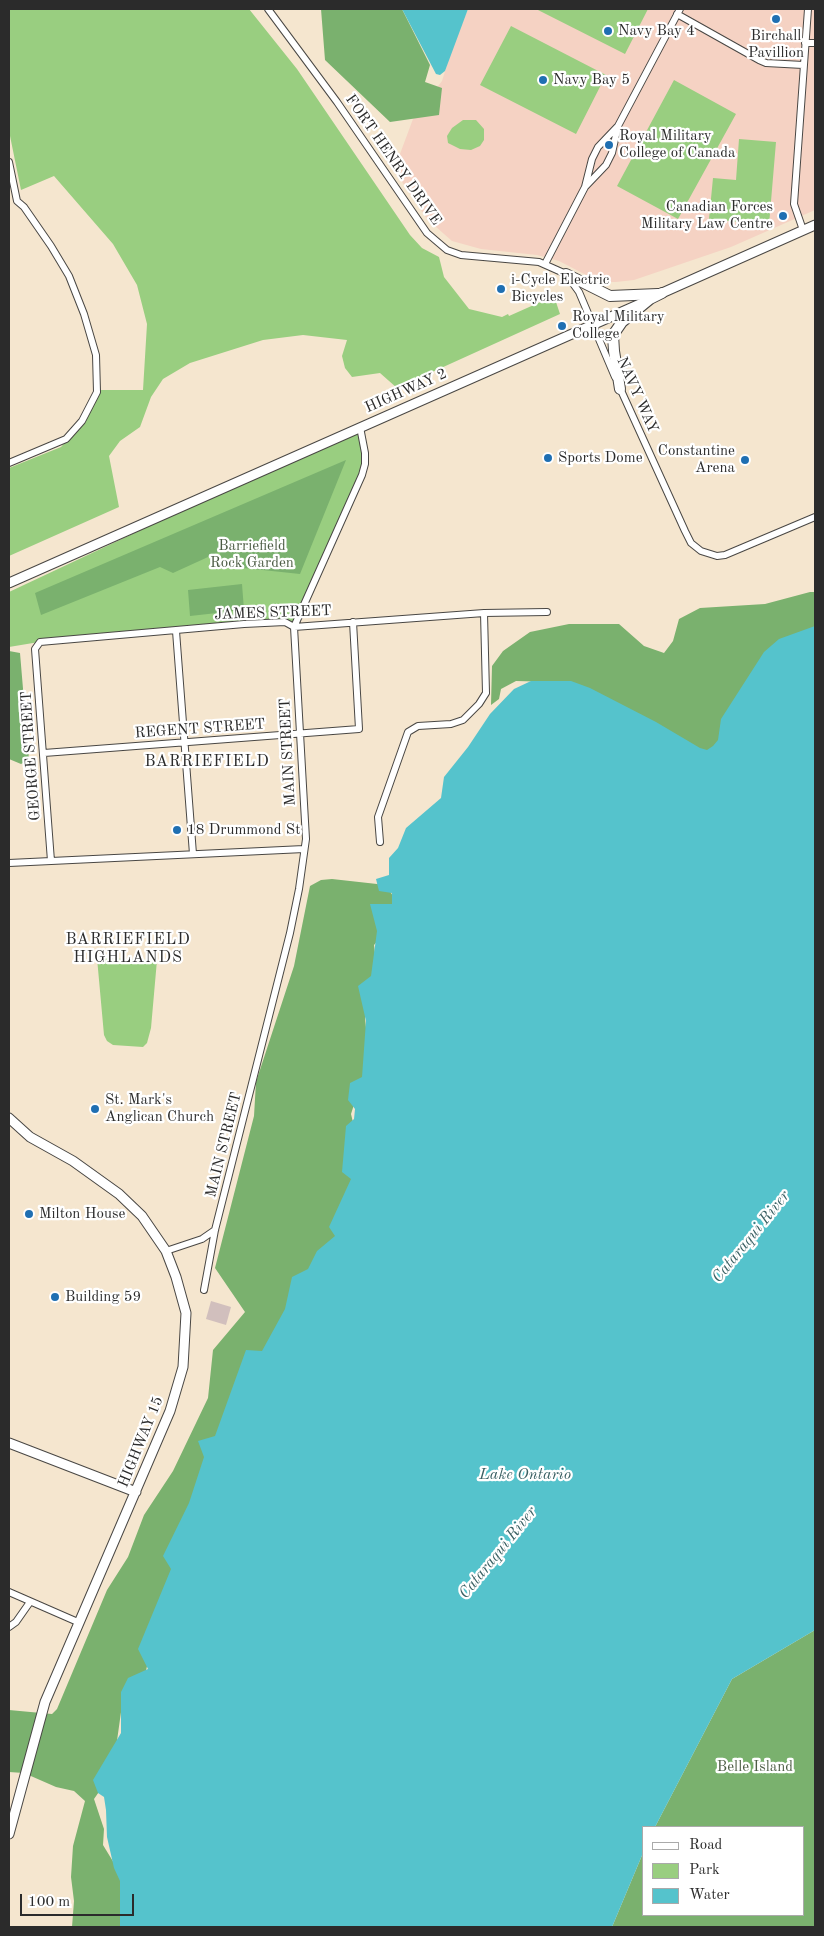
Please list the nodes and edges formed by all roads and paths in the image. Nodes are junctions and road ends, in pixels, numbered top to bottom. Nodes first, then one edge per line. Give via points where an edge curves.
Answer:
1 (268, 9) edge
2 (808, 9) edge
3 (678, 11) edge
4 (805, 43) junction
5 (815, 43) edge
6 (803, 66) junction
7 (618, 126) junction
8 (9, 162) edge
9 (585, 187) junction
10 (17, 201) junction
11 (9, 203) edge
12 (815, 225) edge
13 (803, 230) junction
14 (546, 264) junction
15 (566, 274) junction
16 (662, 293) junction
17 (650, 299) junction
18 (592, 325) junction
19 (620, 389) junction
20 (360, 428) junction
21 (9, 463) edge
22 (815, 517) edge
23 (9, 583) edge
24 (547, 612) dead end
25 (484, 613) junction
26 (353, 622) junction
27 (294, 627) junction
28 (176, 631) junction
29 (35, 650) joint
30 (300, 734) junction
31 (185, 742) junction
32 (44, 753) junction
33 (380, 842) dead end
34 (304, 849) junction
35 (193, 854) junction
36 (51, 861) junction
37 (9, 863) edge
38 (9, 1118) edge
39 (215, 1230) junction
40 (166, 1251) junction
41 (204, 1290) dead end
42 (9, 1443) edge
43 (136, 1492) junction
44 (9, 1592) edge
45 (30, 1602) junction
46 (80, 1623) junction
47 (9, 1628) edge
48 (9, 1834) edge

1 - 14 street, FORT HENRY DRIVE via 433,239 447,250 461,255
2 - 4 street
3 - 6 street via 759,60
3 - 7 street
4 - 5 street
4 - 6 street
6 - 13 street via 794,204
7 - 9 street via 595,153
7 - 9 street via 606,165
8 - 10 street
9 - 14 street
10 - 11 street
10 - 21 street via 52,246 69,276 96,356 97,392 82,421 66,439
12 - 13 main road, HIGHWAY 2
13 - 16 main road, HIGHWAY 2
14 - 15 street, FORT HENRY DRIVE
15 - 16 main road via 610,296
15 - 18 street, FORT HENRY DRIVE via 580,292
16 - 17 main road, HIGHWAY 2
17 - 18 main road, HIGHWAY 2
17 - 19 main road via 622,322 613,335
18 - 19 street, NAVY WAY
18 - 20 main road, HIGHWAY 2
19 - 22 street, NAVY WAY via 685,531 691,543 701,551 725,556
20 - 23 main road, HIGHWAY 2
20 - 27 street, MAIN STREET via 365,454 362,475
24 - 25 street, JAMES STREET
25 - 26 street, JAMES STREET
25 - 33 street via 486,693 463,720 418,726 408,732 378,817
26 - 27 street, JAMES STREET
26 - 30 street, REGENT STREET via 359,729
27 - 28 street, JAMES STREET via 285,622
27 - 30 street, MAIN STREET
28 - 29 street, JAMES STREET via 45,641 40,642
28 - 31 street
29 - 32 street, GEORGE STREET
30 - 31 street, REGENT STREET
30 - 34 street, MAIN STREET
31 - 32 street, REGENT STREET
31 - 35 street
32 - 36 street, GEORGE STREET
34 - 35 street
34 - 39 street, MAIN STREET via 290,933
35 - 36 street
36 - 37 street
38 - 40 main road, HIGHWAY 15 via 30,1137 73,1160 119,1194 142,1216
39 - 40 street via 202,1239
39 - 41 street, MAIN STREET
40 - 43 main road, HIGHWAY 15 via 186,1313 183,1367 165,1425
42 - 43 main road
43 - 46 main road, HIGHWAY 15
44 - 45 street
45 - 46 street
45 - 47 street
46 - 48 main road, HIGHWAY 15 via 45,1702

